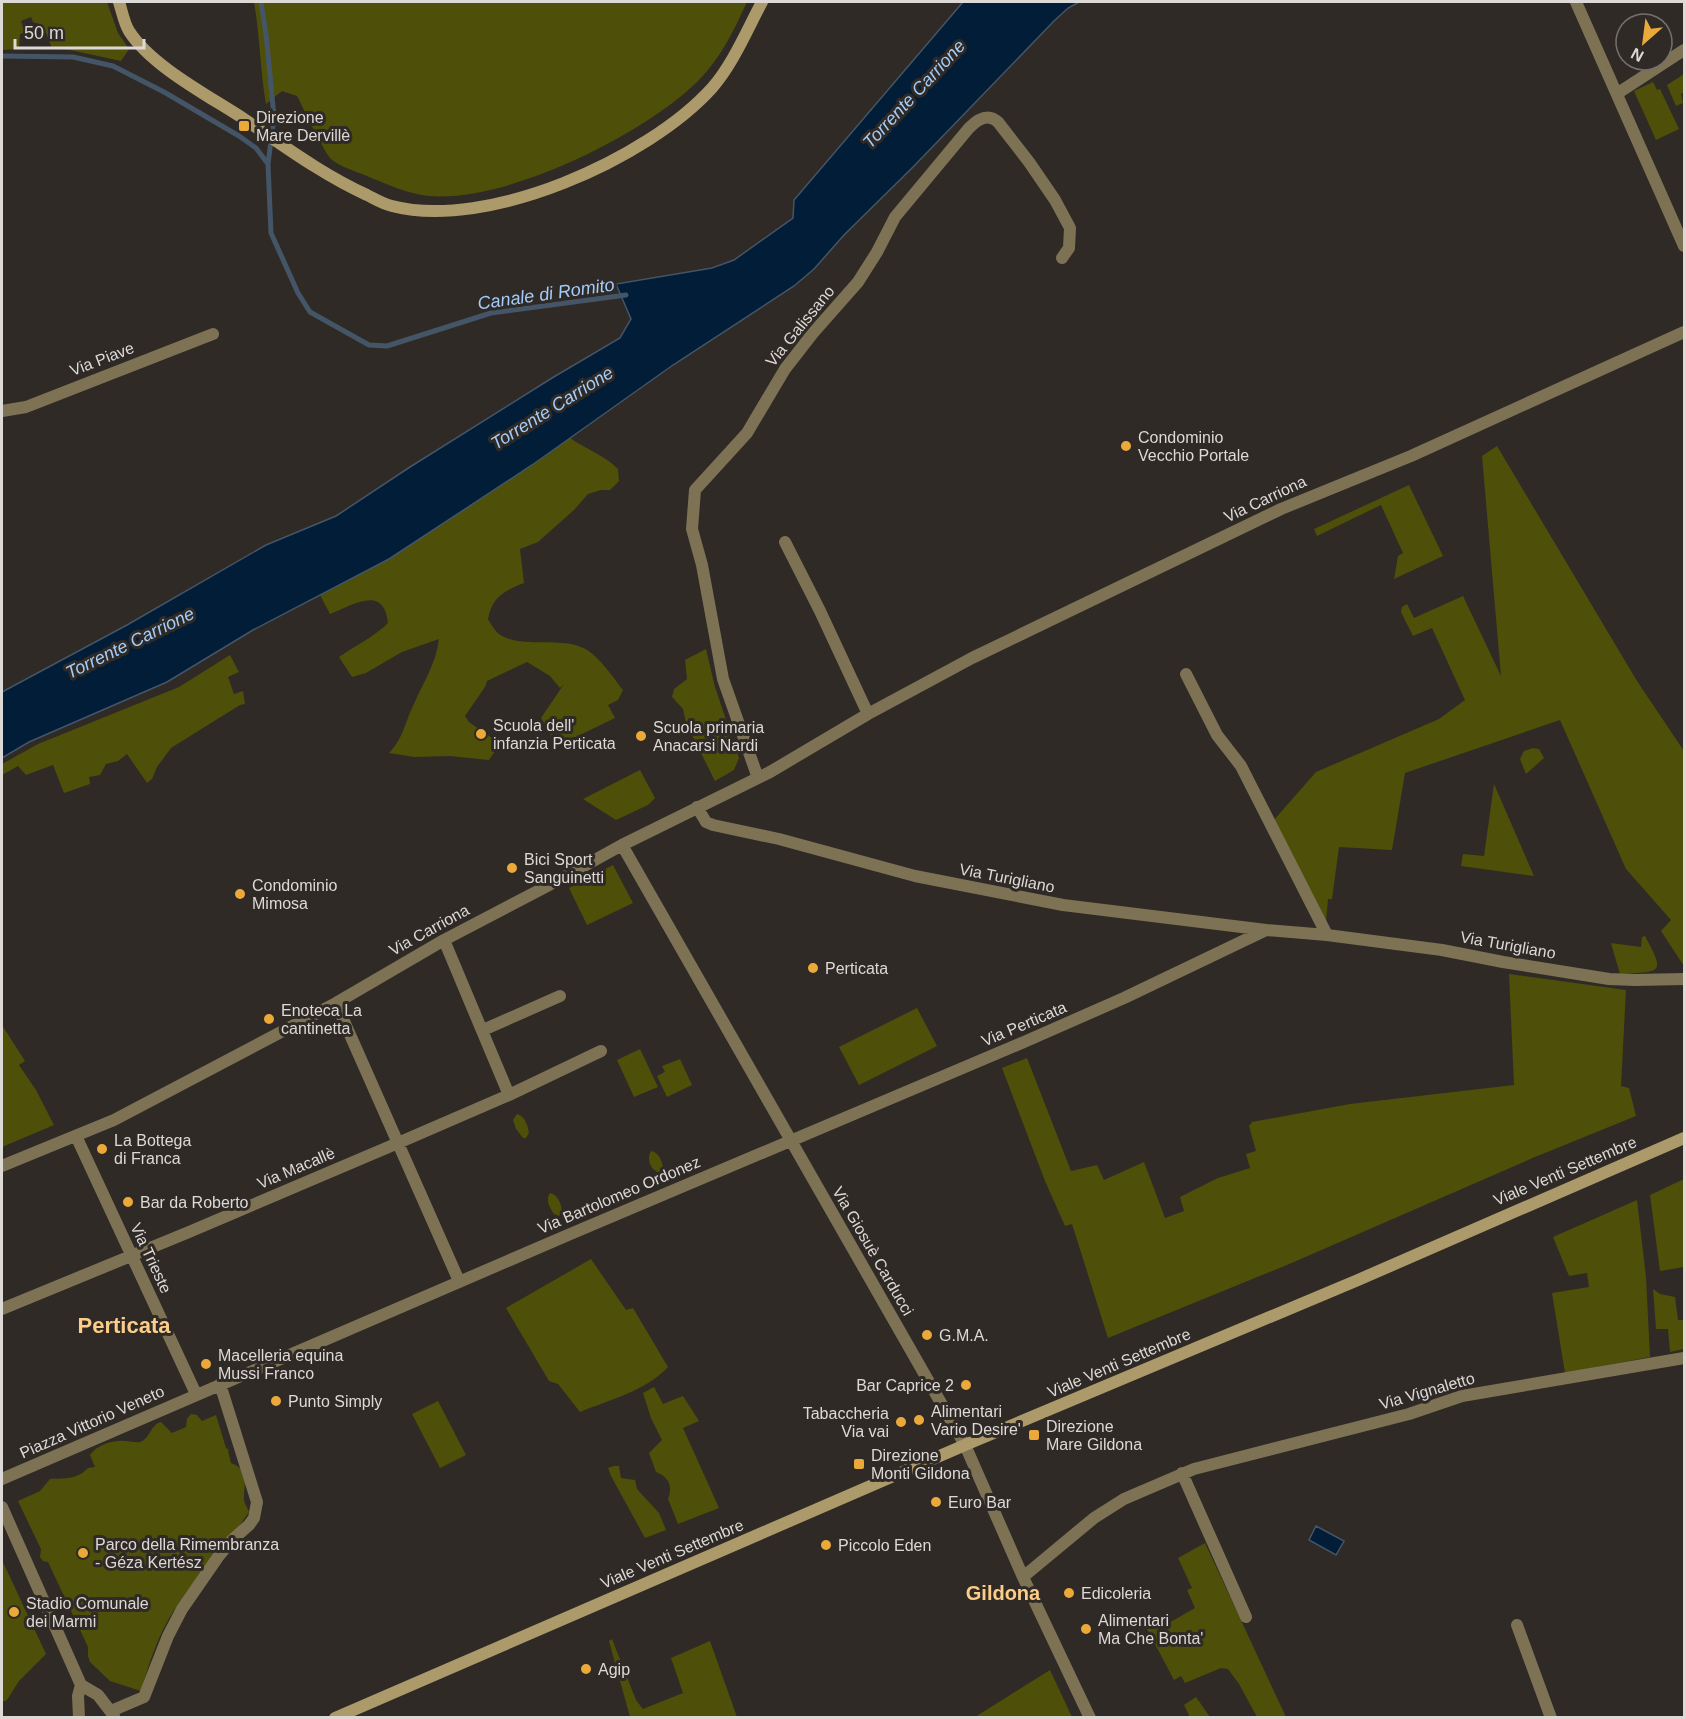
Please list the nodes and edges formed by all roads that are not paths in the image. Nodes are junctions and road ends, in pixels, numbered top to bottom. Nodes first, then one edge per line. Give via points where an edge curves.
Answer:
1 (119, 2) edge
2 (762, 2) edge
3 (1576, 2) edge
4 (1684, 50) edge
5 (1618, 93) junction
6 (1684, 246) edge
7 (1062, 258) dead end
8 (1684, 332) edge
9 (213, 334) dead end
10 (2, 411) edge
11 (785, 542) dead end
12 (1186, 674) dead end
13 (868, 714) junction
14 (758, 778) junction
15 (697, 807) junction
16 (622, 844) junction
17 (1266, 930) junction
18 (1327, 935) junction
19 (444, 940) junction
20 (1684, 979) edge
21 (561, 996) dead end
22 (336, 1003) junction
23 (483, 1030) junction
24 (601, 1051) dead end
25 (509, 1095) junction
26 (76, 1136) junction
27 (1684, 1138) edge
28 (792, 1141) junction
29 (398, 1143) junction
30 (2, 1166) edge
31 (132, 1256) junction
32 (459, 1281) junction
33 (2, 1309) edge
34 (1684, 1358) edge
35 (220, 1384) junction
36 (196, 1394) junction
37 (965, 1445) junction
38 (1182, 1473) junction
39 (2, 1479) edge
40 (2, 1507) edge
41 (1023, 1577) junction
42 (1245, 1617) dead end
43 (1517, 1625) dead end
44 (81, 1684) junction
45 (113, 1714) edge
46 (79, 1718) edge
47 (335, 1718) edge
48 (1090, 1718) edge
49 (1551, 1718) edge

1 - 2 main road via 128,29 142,49 339,182 390,206 451,212 528,196 606,165 675,121 714,86
3 - 5 street
4 - 5 street
5 - 6 street
7 - 14 street, Via Galissano via 1069,248 1070,228 1055,200 998,122 986,117 979,120 895,217 858,282 785,369 747,433 695,490 692,529 723,679
8 - 13 street, Via Carriona via 1411,456 1281,509 972,658
9 - 10 street, Via Piave via 26,407
11 - 13 street
12 - 18 street via 1217,735 1241,766
13 - 14 street, Via Carriona
14 - 15 street, Via Carriona
15 - 16 street, Via Carriona
15 - 17 street, Via Turigliano via 706,822 713,825 967,888 1063,905
16 - 19 street, Via Carriona
16 - 28 street, Via Giosuè Carducci
17 - 18 street, Via Turigliano
17 - 28 street, Via Perticata via 1125,998
18 - 20 street, Via Turigliano via 1609,979
19 - 22 street, Via Carriona
19 - 23 street
21 - 23 street
22 - 26 street, Via Carriona via 114,1120
22 - 29 street
23 - 25 street
24 - 25 street, Via Macallè
25 - 29 street, Via Macallè
26 - 30 street, Via Carriona
26 - 31 street, Via Trieste
27 - 37 main road, Viale Venti Settembre
28 - 32 street, Via Bartolomeo Ordonez
28 - 37 street, Via Giosuè Carducci
29 - 31 street, Via Macallè
29 - 32 street
31 - 33 street, Via Macallè
31 - 36 street, Via Trieste
32 - 35 street, Via Bartolomeo Ordonez
34 - 38 street, Via Vignaletto via 1462,1396 1409,1414
35 - 36 street, Via Bartolomeo Ordonez
35 - 45 street via 257,1502 254,1518 218,1557 182,1610 144,1697
36 - 39 street, Piazza Vittorio Veneto
37 - 41 street, Via Giosuè Carducci
37 - 47 main road, Viale Venti Settembre
38 - 41 street, Via Vignaletto via 1124,1499 1094,1518
38 - 42 street
40 - 44 street
41 - 48 street, Via Giosuè Carducci
43 - 49 street
44 - 45 street via 98,1695
44 - 46 street

